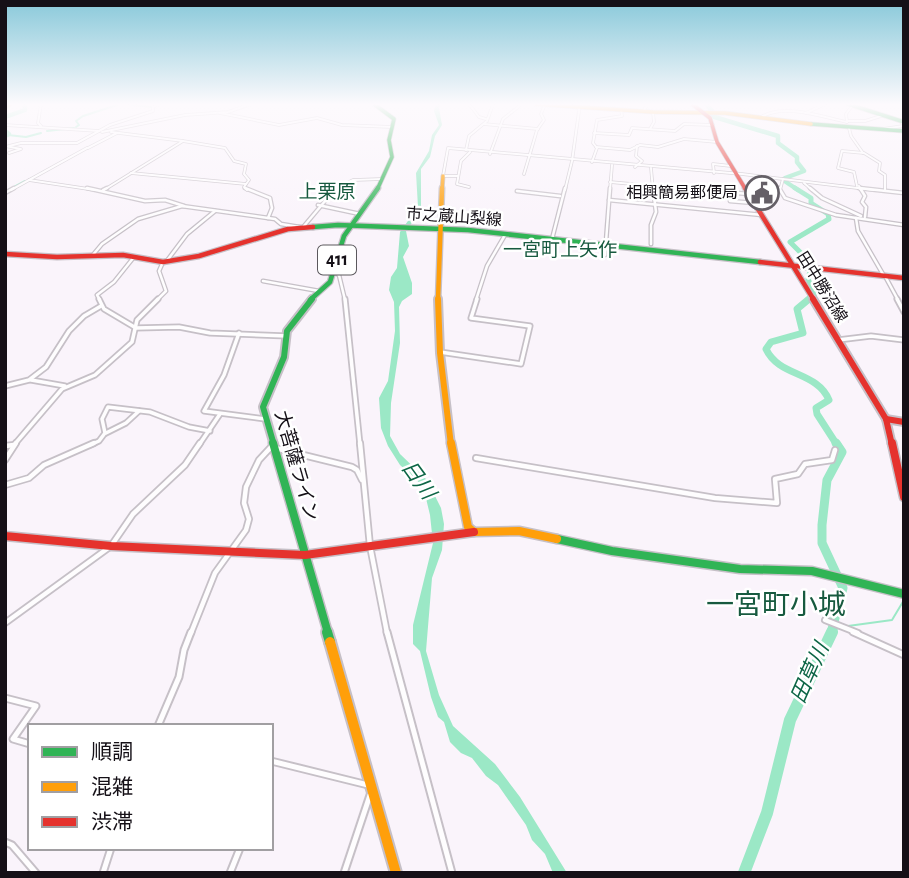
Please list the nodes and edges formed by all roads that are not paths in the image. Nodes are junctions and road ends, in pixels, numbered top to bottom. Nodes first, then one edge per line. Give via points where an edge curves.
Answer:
1 (93, 145) edge
2 (177, 145) edge
3 (207, 145) edge
4 (391, 145) edge
5 (468, 145) edge
6 (494, 145) edge
7 (532, 145) edge
8 (574, 145) edge
9 (664, 145) edge
10 (719, 145) edge
11 (858, 145) edge
12 (7, 146) edge
13 (596, 146) joint
14 (636, 146) junction
15 (468, 151) junction
16 (9, 153) dead end
17 (864, 153) junction
18 (490, 154) junction
19 (527, 157) junction
20 (572, 161) junction
21 (592, 163) junction
22 (612, 165) junction
23 (731, 166) junction
24 (635, 167) junction
25 (651, 168) junction
26 (131, 173) junction
27 (714, 173) junction
28 (524, 174) dead end
29 (736, 174) junction
30 (443, 176) junction
31 (458, 176) junction
32 (382, 179) junction
33 (783, 179) junction
34 (29, 180) junction
35 (610, 182) junction
36 (803, 182) junction
37 (246, 184) junction
38 (654, 185) junction
39 (858, 186) junction
40 (469, 187) dead end
41 (103, 190) junction
42 (885, 190) junction
43 (517, 191) dead end
44 (728, 192) junction
45 (5, 193) edge
46 (904, 193) edge
47 (749, 194) junction
48 (561, 196) junction
49 (609, 200) junction
50 (754, 203) junction
51 (318, 205) junction
52 (655, 205) junction
53 (185, 206) junction
54 (216, 210) junction
55 (360, 214) junction
56 (762, 215) junction
57 (856, 217) junction
58 (865, 217) junction
59 (268, 218) junction
60 (351, 225) junction
61 (904, 225) edge
62 (302, 227) junction
63 (437, 229) junction
64 (505, 234) junction
65 (552, 239) junction
66 (651, 244) dead end
67 (605, 245) junction
68 (5, 254) edge
69 (605, 254) dead end
70 (92, 256) junction
71 (134, 257) junction
72 (165, 262) junction
73 (792, 265) junction
74 (334, 272) junction
75 (884, 276) junction
76 (904, 278) edge
77 (263, 281) dead end
78 (321, 291) junction
79 (902, 305) edge
80 (101, 306) junction
81 (904, 312) edge
82 (136, 328) junction
83 (239, 333) junction
84 (286, 336) junction
85 (838, 340) junction
86 (904, 341) edge
87 (440, 352) junction
88 (29, 380) junction
89 (5, 386) edge
90 (67, 386) junction
91 (139, 411) junction
92 (220, 414) junction
93 (265, 419) junction
94 (886, 419) junction
95 (904, 422) edge
96 (210, 431) junction
97 (105, 433) junction
98 (14, 445) junction
99 (5, 446) edge
100 (273, 446) junction
101 (835, 450) dead end
102 (476, 458) dead end
103 (5, 460) edge
104 (364, 481) junction
105 (5, 485) edge
106 (904, 496) edge
107 (474, 532) junction
108 (5, 536) edge
109 (111, 546) junction
110 (370, 547) junction
111 (227, 553) junction
112 (305, 555) junction
113 (904, 594) edge
114 (8, 617) edge
115 (825, 620) dead end
116 (5, 623) edge
117 (904, 655) edge
118 (5, 698) edge
119 (159, 724) edge
120 (28, 743) edge
121 (273, 763) edge
122 (373, 786) junction
123 (5, 842) edge
124 (110, 850) edge
125 (239, 850) edge
126 (36, 873) edge
127 (103, 873) edge
128 (230, 873) edge
129 (344, 873) edge
130 (396, 873) edge
131 (452, 873) edge

1 - 34 street
2 - 26 street
3 - 37 street via 225,148 234,161 246,164
4 - 32 main road, 大菩薩ライン / 411 via 393,156
5 - 15 street
6 - 18 street
7 - 19 street
8 - 20 street
9 - 14 street
10 - 23 main road, 田中勝沼線
11 - 17 street
12 - 16 street via 21,149
13 - 14 street via 630,150
13 - 21 street
14 - 24 street via 636,156 642,161
15 - 18 street
15 - 30 street via 448,148
15 - 31 street
17 - 39 street via 842,151 838,168 854,172
17 - 42 street via 880,163
18 - 19 street
19 - 20 street
19 - 28 street
20 - 21 street
20 - 48 street
21 - 22 street
22 - 24 street
22 - 35 street
23 - 27 street via 713,164
23 - 29 main road, 田中勝沼線
24 - 25 street
25 - 27 street
25 - 38 street
26 - 37 street
26 - 41 street
27 - 29 street
29 - 33 street
29 - 47 main road, 田中勝沼線
30 - 31 street
30 - 63 main road
31 - 40 street via 457,184
32 - 51 street via 348,179
32 - 55 main road, 大菩薩ライン / 411
33 - 36 street
33 - 57 street via 779,187 785,198 824,213
34 - 41 street
34 - 45 street
35 - 38 street
35 - 49 street
36 - 39 street
36 - 58 street via 822,198
37 - 59 street via 247,190 270,198
38 - 44 street
38 - 52 street
39 - 42 street
39 - 58 street via 865,196
41 - 53 street
42 - 46 street
43 - 48 street
44 - 47 street
44 - 50 street via 730,201
47 - 50 main road, 田中勝沼線
48 - 65 street
49 - 52 street
49 - 67 street
50 - 56 main road, 田中勝沼線
51 - 55 street
51 - 62 street
52 - 56 street
52 - 66 street
53 - 54 street
53 - 70 street via 138,219
54 - 59 street
54 - 72 street via 187,234
55 - 60 main road, 大菩薩ライン / 411
56 - 73 main road, 田中勝沼線
57 - 58 street
57 - 75 street via 858,231
58 - 61 street
59 - 62 street
60 - 62 main road, 市之蔵山梨線
60 - 63 main road, 市之蔵山梨線
60 - 74 main road, 大菩薩ライン / 411
62 - 72 main road, 市之蔵山梨線
63 - 64 main road, 市之蔵山梨線
63 - 87 main road
64 - 65 main road, 市之蔵山梨線
64 - 87 street via 487,266 471,318 530,326 521,364
65 - 67 main road, 市之蔵山梨線
67 - 69 street
67 - 73 main road, 市之蔵山梨線
68 - 70 main road, 市之蔵山梨線
70 - 71 main road, 市之蔵山梨線
71 - 72 main road, 市之蔵山梨線
71 - 80 street via 114,282 98,293
72 - 82 street via 159,271 166,291 137,320
73 - 75 main road, 市之蔵山梨線
73 - 85 main road, 田中勝沼線
74 - 78 main road, 大菩薩ライン / 411
74 - 104 street via 339,275 346,303
75 - 76 main road, 市之蔵山梨線
75 - 79 street
77 - 78 street
78 - 84 main road, 大菩薩ライン / 411 via 303,307
79 - 81 street
80 - 82 street
80 - 88 street via 69,331 46,367
82 - 83 street
82 - 90 street via 132,342 95,375
83 - 84 street
83 - 92 street via 224,375 204,411
84 - 93 main road, 大菩薩ライン / 411 via 284,357 263,402
85 - 86 street via 871,336
85 - 94 main road, 田中勝沼線
87 - 107 main road via 441,402 454,479 468,527
88 - 89 street
88 - 90 street
90 - 98 street
91 - 96 street
91 - 97 street
91 - 97 street via 108,407 102,419
92 - 93 street
92 - 96 street
93 - 100 main road, 大菩薩ライン / 411
94 - 95 main road
94 - 106 main road, 田中勝沼線
96 - 109 street
97 - 105 street via 99,441 44,465 29,478
98 - 99 street
98 - 103 street
100 - 104 street via 352,467
100 - 111 street via 259,460 246,487 246,530
100 - 112 main road, 大菩薩ライン / 411
101 - 102 street via 830,461 805,464 799,474 775,479 777,503 714,500
104 - 110 street
107 - 110 main road
107 - 113 main road via 519,531 612,551 740,569 798,569
108 - 109 main road
109 - 111 main road
109 - 114 street
110 - 112 main road
110 - 131 street via 382,614
111 - 112 main road
111 - 119 street via 184,650 179,677
112 - 122 main road, 大菩薩ライン / 411
114 - 116 street
115 - 117 street
118 - 120 street via 36,706 13,739
121 - 122 street
122 - 129 street
122 - 130 main road, 大菩薩ライン / 411
123 - 126 street
124 - 127 street
125 - 128 street

